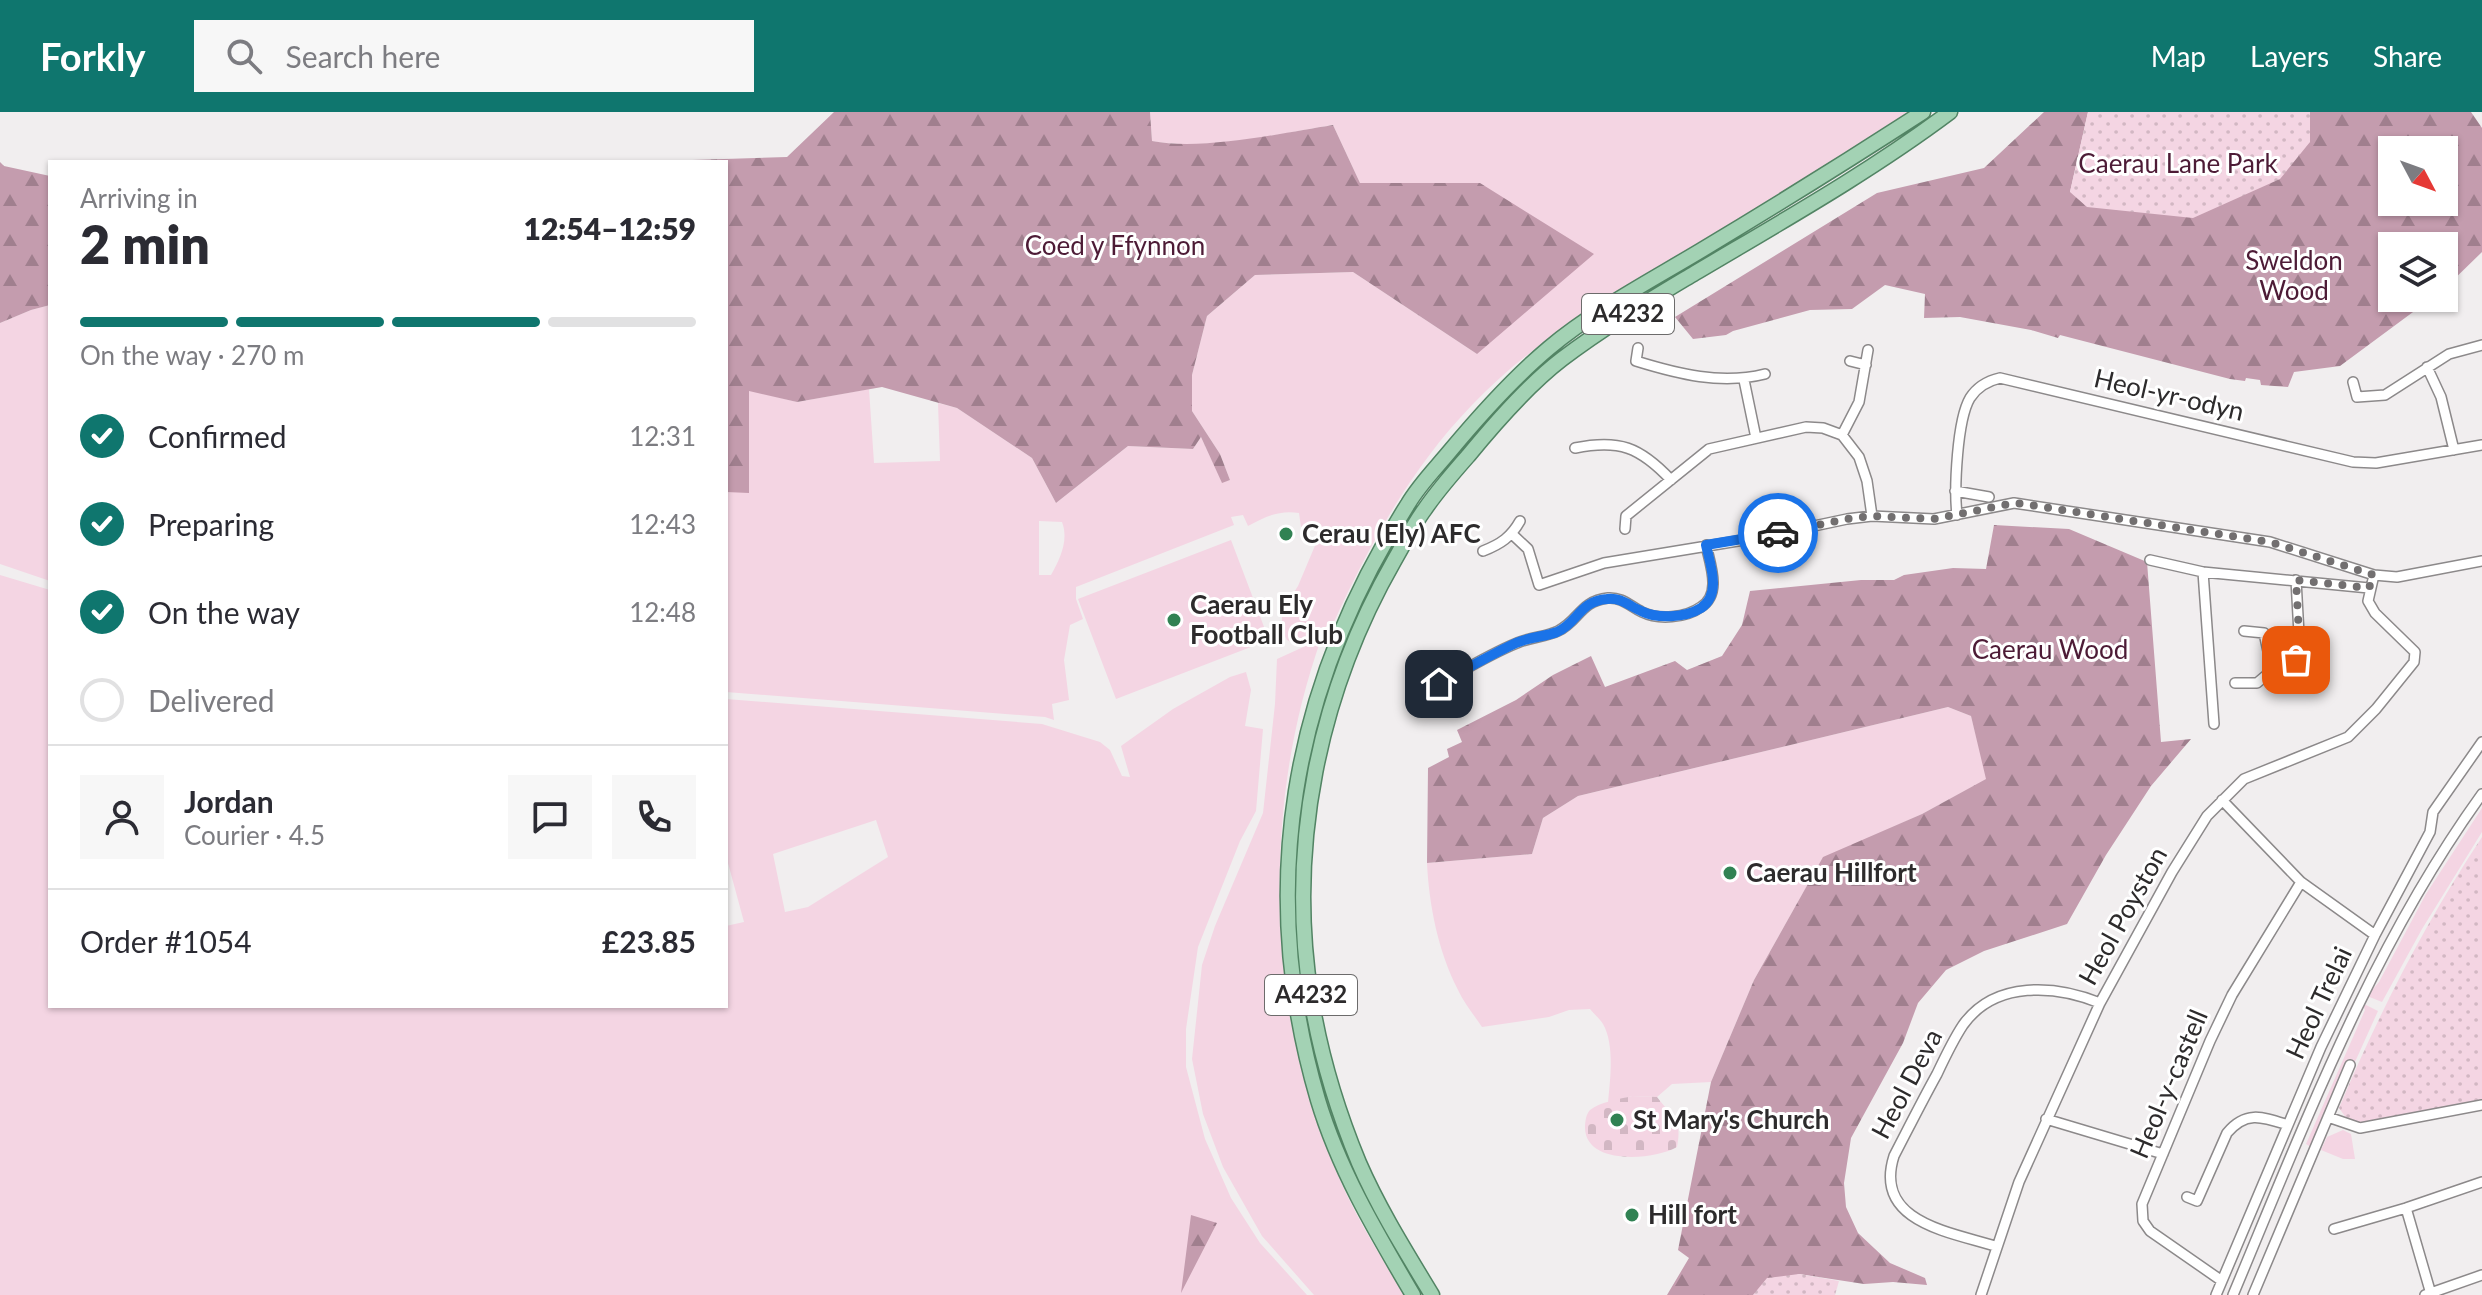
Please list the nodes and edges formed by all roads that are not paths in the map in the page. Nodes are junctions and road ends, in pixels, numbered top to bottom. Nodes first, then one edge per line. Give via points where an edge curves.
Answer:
1 (1923, 112) edge
2 (1950, 112) edge
3 (2482, 345) edge
4 (1638, 348) dead end
5 (1868, 350) dead end
6 (1850, 361) dead end
7 (1866, 365) junction
8 (2427, 367) junction
9 (1765, 374) dead end
10 (1744, 380) junction
11 (2353, 382) dead end
12 (1842, 435) junction
13 (1756, 438) junction
14 (1593, 444) junction
15 (2482, 445) edge
16 (1575, 448) dead end
17 (2454, 450) junction
18 (1595, 458) dead end
19 (1671, 480) junction
20 (1955, 491) junction
21 (1989, 497) dead end
22 (1957, 515) junction
23 (1872, 516) junction
24 (1520, 521) dead end
25 (1625, 529) dead end
26 (1512, 534) junction
27 (1706, 545) junction
28 (1483, 551) dead end
29 (2150, 560) dead end
30 (2482, 561) edge
31 (2203, 572) junction
32 (2374, 575) junction
33 (2296, 580) junction
34 (2369, 588) junction
35 (2244, 631) dead end
36 (1448, 665) dead end
37 (2271, 665) junction
38 (1454, 676) junction
39 (2235, 683) dead end
40 (1424, 692) dead end
41 (2214, 724) dead end
42 (2482, 742) edge
43 (2482, 794) edge
44 (2222, 800) junction
45 (2301, 882) junction
46 (2375, 935) junction
47 (2100, 1003) junction
48 (2350, 1065) dead end
49 (2482, 1105) edge
50 (2328, 1117) junction
51 (2046, 1119) junction
52 (2288, 1125) junction
53 (2163, 1154) junction
54 (2482, 1182) edge
55 (2187, 1197) dead end
56 (2406, 1208) junction
57 (2268, 1213) junction
58 (2285, 1220) junction
59 (2334, 1229) dead end
60 (1995, 1246) junction
61 (2482, 1275) edge
62 (2222, 1281) junction
63 (2428, 1294) edge
64 (1413, 1295) edge
65 (1432, 1295) edge
66 (1981, 1295) edge
67 (2216, 1295) edge
68 (2233, 1295) edge
69 (2253, 1295) edge

1 - 64 main road, A4232 via 1549,348 1480,415 1409,500 1358,590 1306,730 1288,846 1288,911 1296,1003 1319,1104 1345,1172
2 - 65 main road, A4232 via 1818,201 1560,360 1490,428 1424,510 1376,593 1340,674 1312,787 1305,845 1311,996 1335,1097 1359,1164
3 - 8 street
4 - 10 street via 1636,361 1674,373
5 - 7 street
6 - 7 street
7 - 12 street via 1859,402
8 - 11 street via 2385,395 2357,397
8 - 17 street via 2441,397
9 - 10 street
10 - 13 street
12 - 13 street via 1806,427
12 - 23 street via 1859,457
13 - 19 street via 1709,449
14 - 16 street
14 - 18 street
14 - 19 street via 1634,450
15 - 17 street, Heol-yr-odyn
17 - 20 street, Heol-yr-odyn via 2353,462 2000,378 1977,389 1965,410
19 - 25 street via 1626,516
20 - 21 street
20 - 22 street, Heol-yr-odyn
22 - 23 street
22 - 32 street via 2014,503 2033,505 2270,542
23 - 27 street
24 - 26 street
26 - 27 street via 1528,549 1539,585 1604,563
26 - 28 street
27 - 38 street via 1713,584 1712,595 1701,608 1663,617 1617,599 1588,603 1559,631 1516,643
29 - 31 street
30 - 32 street via 2397,577
31 - 33 street
31 - 41 street via 2208,704
32 - 34 street
33 - 34 street
33 - 37 street via 2300,652 2291,662
34 - 44 street, Heol Poyston via 2368,601 2375,613 2415,652 2414,662 2348,737 2244,779
35 - 37 street via 2264,633
36 - 38 street
37 - 39 street via 2264,680
38 - 40 street
42 - 46 street, Heol Trelai via 2433,812 2430,832
43 - 57 street, Heol Trelai via 2416,895 2361,997
44 - 45 street
44 - 47 street, Heol Poyston via 2172,872
45 - 46 street
45 - 53 street, Heol-y-castell via 2232,995
46 - 52 street, Heol Trelai
47 - 51 street, Heol Poyston
47 - 60 street, Heol Deva via 2038,988 1981,1008 1959,1031 1894,1156 1890,1184 1910,1216
48 - 50 street, Heol Trelai
49 - 50 street via 2368,1127
50 - 58 street, Heol Trelai
51 - 53 street
51 - 60 street, Heol Poyston
52 - 55 street via 2242,1119 2227,1133 2197,1201
52 - 62 street, Heol Trelai
53 - 62 street, Heol-y-castell via 2142,1204 2143,1221
54 - 56 street
56 - 59 street
56 - 63 street
57 - 58 street
57 - 68 street, Heol Trelai
58 - 69 street, Heol Trelai
60 - 66 street, Heol Poyston
61 - 63 street
62 - 67 street, Heol Trelai

